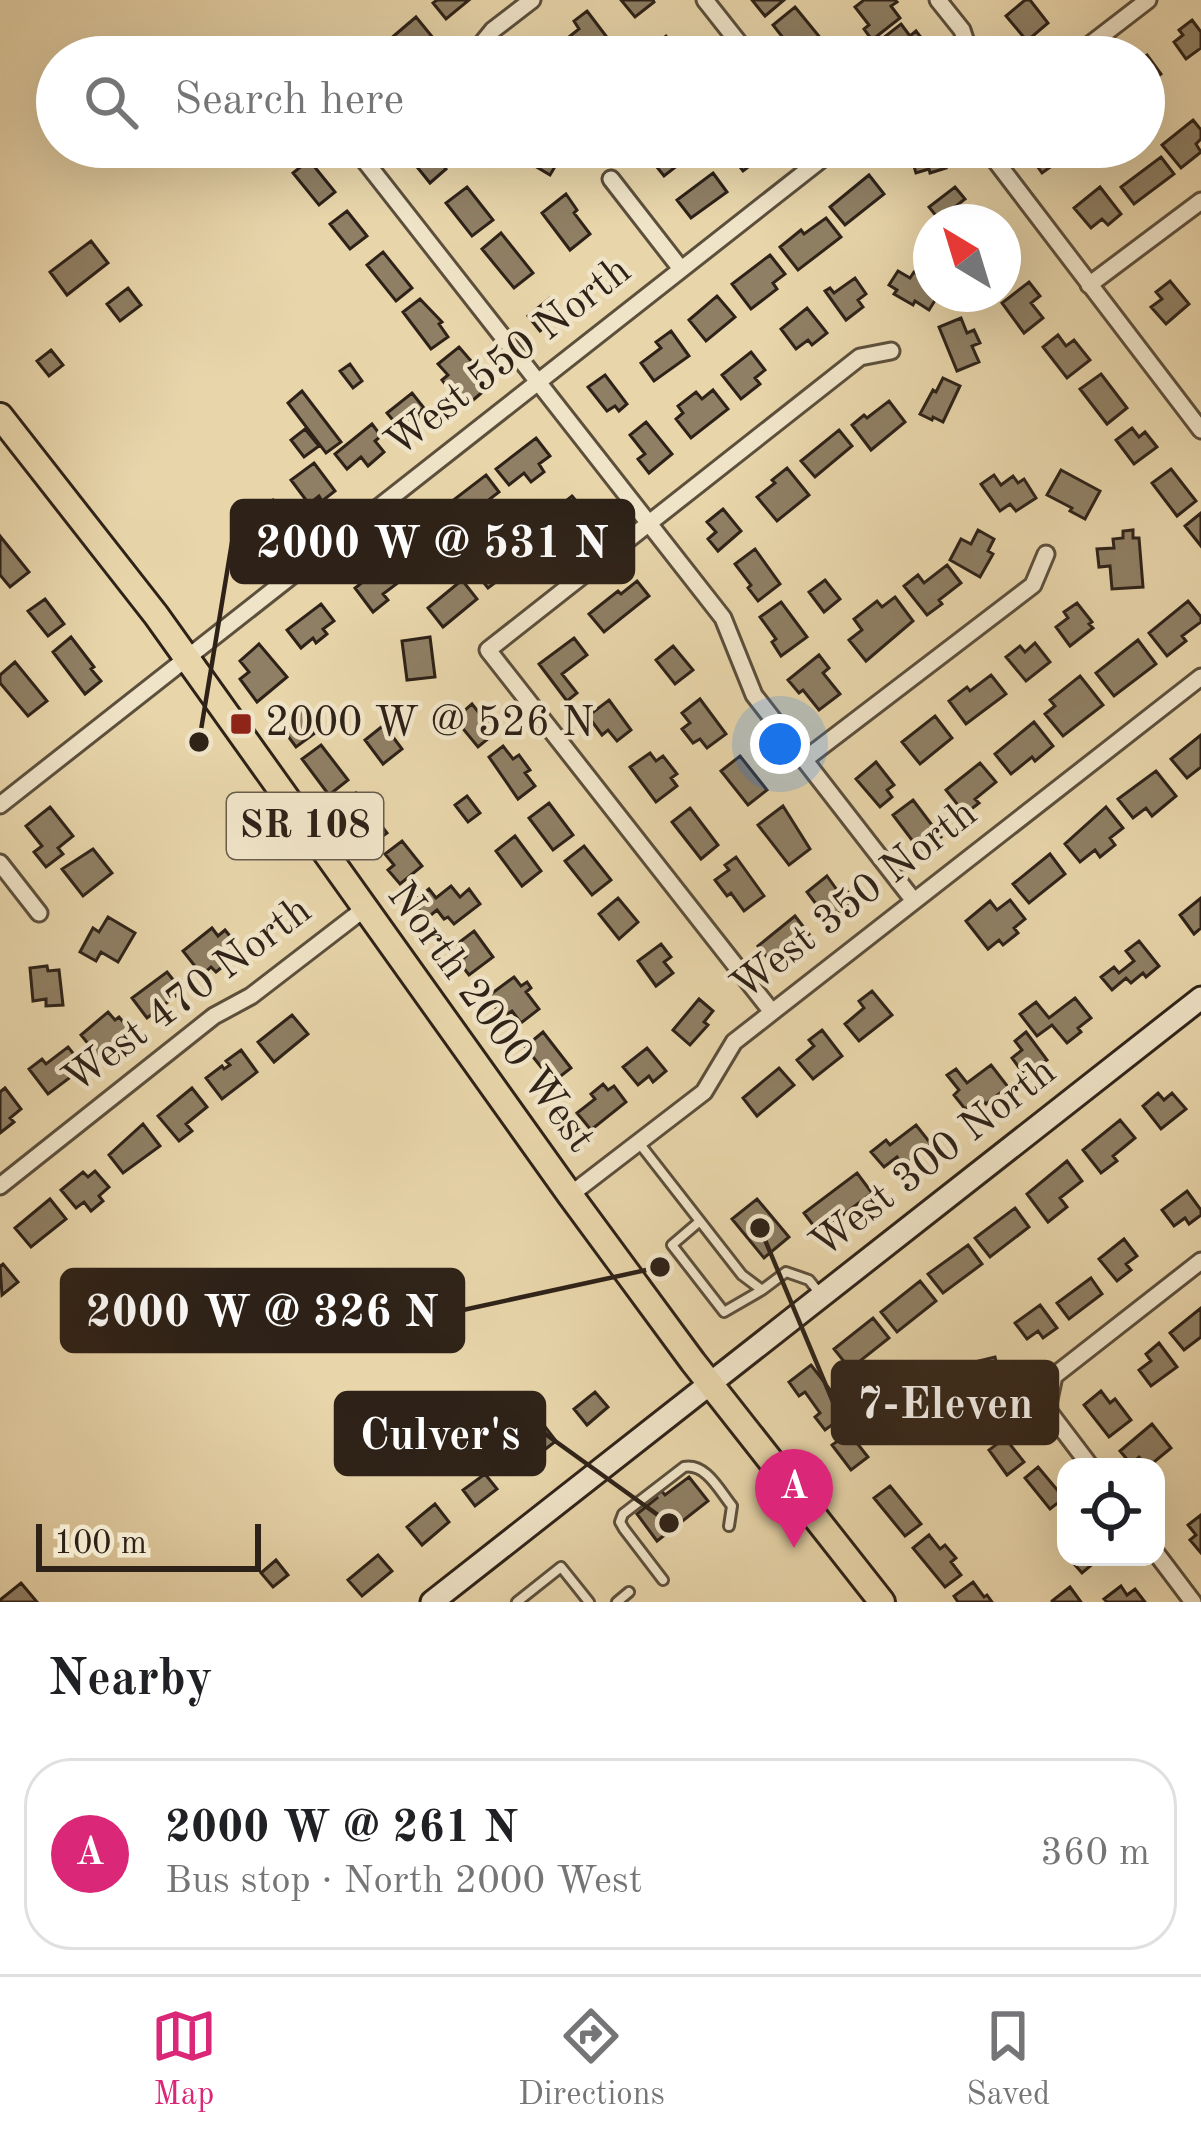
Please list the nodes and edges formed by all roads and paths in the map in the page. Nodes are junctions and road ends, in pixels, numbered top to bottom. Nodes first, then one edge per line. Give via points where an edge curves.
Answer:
1 (532, 0) edge
2 (705, 0) edge
3 (938, 0) edge
4 (1148, 0) edge
5 (488, 36) edge
6 (733, 36) edge
7 (964, 36) edge
8 (1101, 36) edge
9 (373, 168) edge
10 (806, 168) edge
11 (1001, 168) edge
12 (611, 179) dead end
13 (1201, 201) edge
14 (681, 268) junction
15 (1089, 285) junction
16 (891, 351) dead end
17 (537, 381) junction
18 (0, 416) edge
19 (1201, 430) edge
20 (649, 523) junction
21 (1046, 554) dead end
22 (186, 658) junction
23 (1201, 677) edge
24 (804, 760) junction
25 (0, 805) edge
26 (0, 863) edge
27 (914, 902) junction
28 (364, 910) junction
29 (39, 913) dead end
30 (1201, 998) edge
31 (772, 1012) junction
32 (638, 1142) junction
33 (0, 1186) edge
34 (570, 1195) junction
35 (700, 1221) junction
36 (1201, 1261) edge
37 (762, 1290) junction
38 (822, 1296) junction
39 (712, 1383) junction
40 (1084, 1458) edge
41 (729, 1526) dead end
42 (1165, 1565) edge
43 (663, 1580) dead end
44 (629, 1592) dead end
45 (432, 1602) edge
46 (517, 1602) edge
47 (589, 1602) edge
48 (616, 1602) edge
49 (882, 1602) edge
50 (1193, 1602) edge

1 - 5 street
2 - 6 street
3 - 7 street
4 - 8 street
9 - 17 street
10 - 14 street, West 550 North
11 - 15 street
12 - 14 street
13 - 15 street
14 - 17 street, West 550 North
15 - 19 street
16 - 20 street via 860,357
17 - 20 street
17 - 22 street, West 550 North
18 - 22 main road, North 2000 West / SR 108
20 - 24 street via 723,618 754,695
20 - 31 street via 488,650
21 - 24 street via 1033,585
22 - 25 street, West 550 North
22 - 28 main road, North 2000 West / SR 108
23 - 27 street, West 350 North
24 - 27 street
26 - 29 street
27 - 31 street, West 350 North
28 - 33 street, West 470 North via 214,1016
28 - 34 main road, North 2000 West / SR 108
30 - 38 main road, West 300 North
31 - 32 street, West 350 North via 734,1042 704,1092
32 - 34 street, West 350 North
32 - 35 lane
34 - 39 main road, North 2000 West / SR 108
35 - 37 lane
35 - 37 lane via 672,1245 724,1312
36 - 40 street via 1054,1376 1047,1409
37 - 38 lane via 786,1272 809,1280
38 - 39 main road, West 300 North
39 - 45 main road, West 300 North
39 - 49 main road, North 2000 West / SR 108
41 - 43 lane via 732,1506 693,1465 623,1514 624,1529
42 - 50 street
44 - 48 lane
46 - 47 lane via 561,1568

